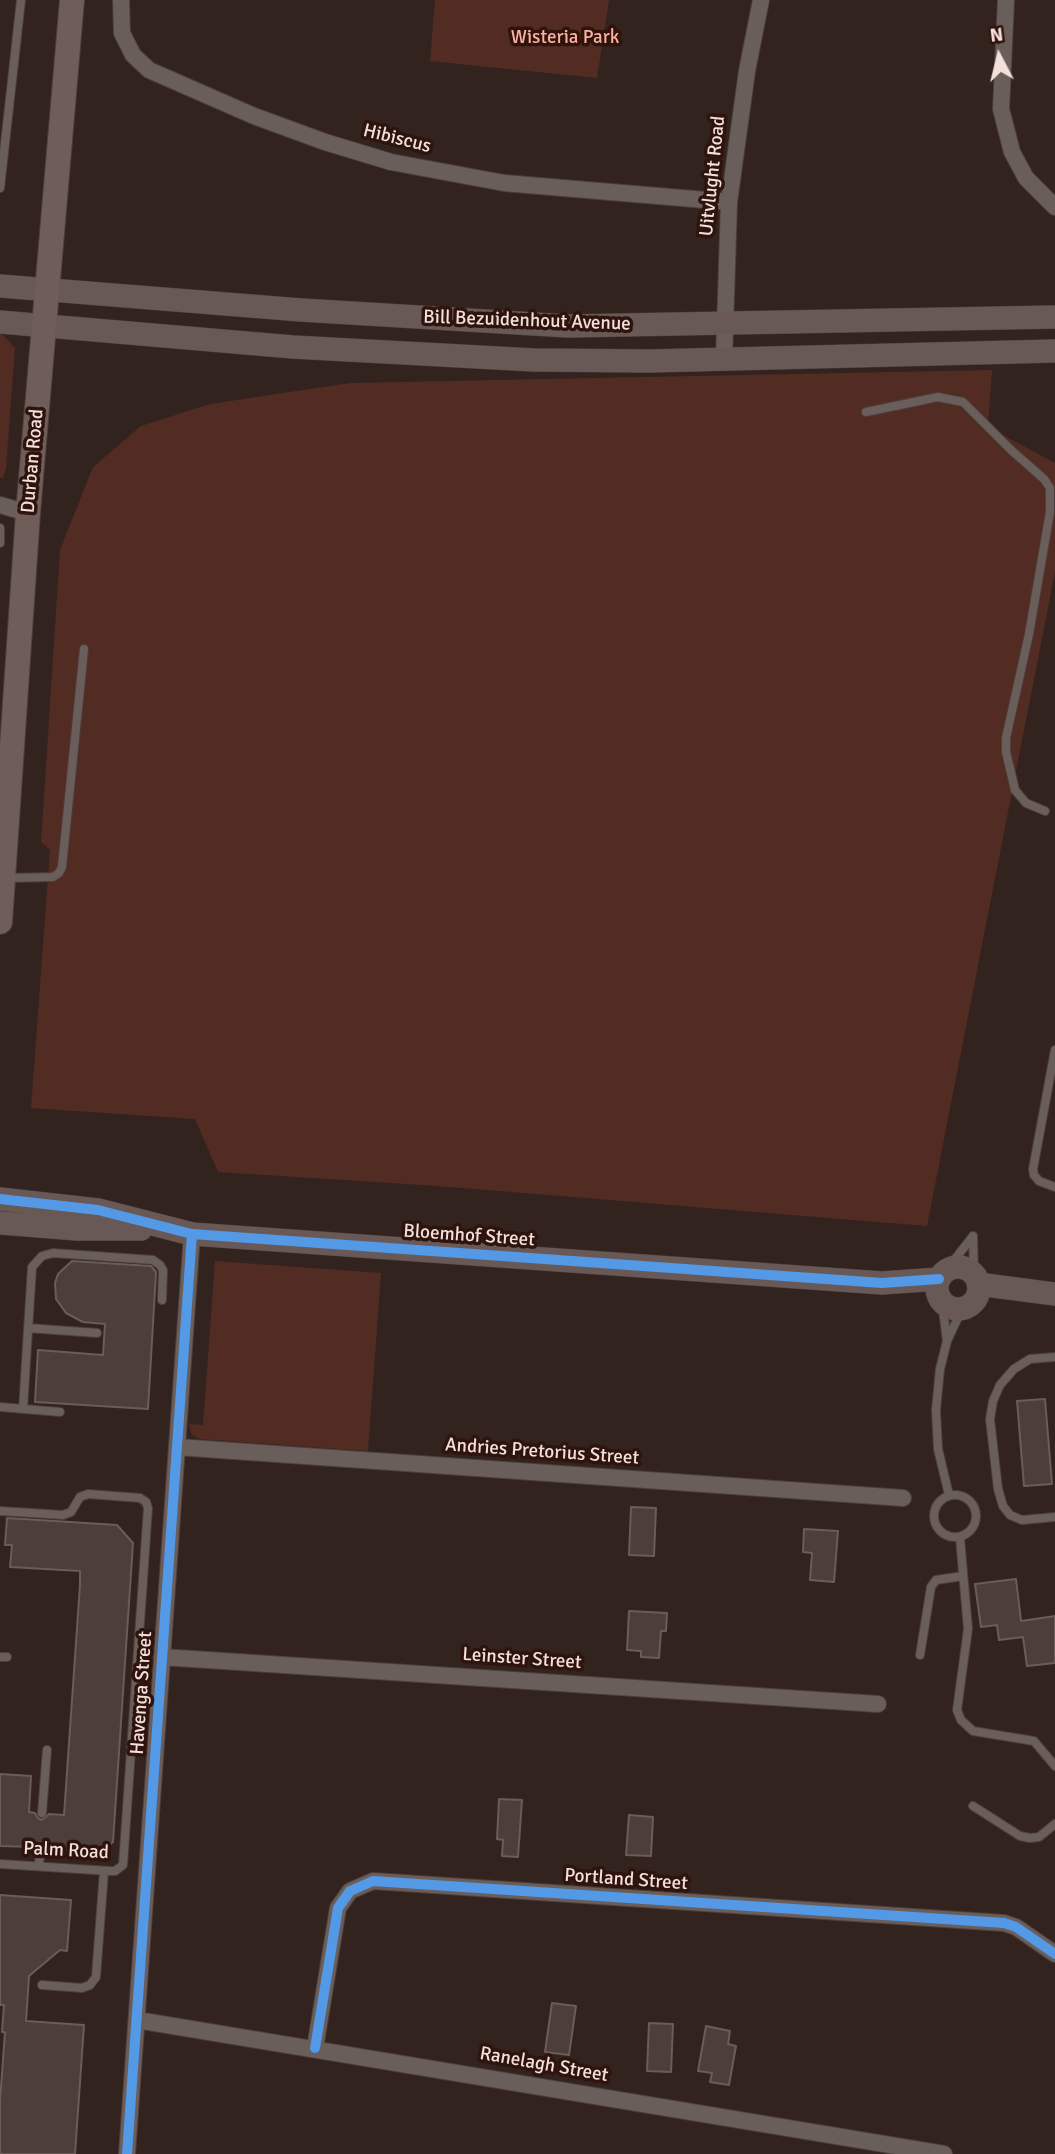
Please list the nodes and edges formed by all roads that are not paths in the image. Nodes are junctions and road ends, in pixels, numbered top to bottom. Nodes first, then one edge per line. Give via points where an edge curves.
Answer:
1 (21, 0) edge
2 (72, 0) edge
3 (121, 0) edge
4 (761, 0) edge
5 (1006, 0) edge
6 (0, 188) edge
7 (729, 202) junction
8 (1055, 207) edge
9 (0, 286) edge
10 (47, 289) junction
11 (1055, 317) edge
12 (0, 322) edge
13 (724, 325) junction
14 (44, 326) junction
15 (1055, 351) edge
16 (724, 359) junction
17 (866, 412) dead end
18 (0, 505) edge
19 (28, 513) junction
20 (0, 528) edge
21 (0, 543) edge
22 (84, 649) dead end
23 (1045, 811) dead end
24 (3, 853) edge
25 (3, 879) junction
26 (0, 922) edge
27 (1055, 1051) edge
28 (1055, 1187) edge
29 (0, 1199) edge
30 (0, 1223) edge
31 (186, 1231) junction
32 (956, 1290) junction
33 (1048, 1294) edge
34 (162, 1300) dead end
35 (28, 1328) junction
36 (97, 1333) dead end
37 (947, 1341) junction
38 (1055, 1357) edge
39 (0, 1407) edge
40 (23, 1409) junction
41 (60, 1412) dead end
42 (177, 1447) junction
43 (949, 1495) junction
44 (903, 1498) dead end
45 (0, 1511) edge
46 (1055, 1517) edge
47 (960, 1538) junction
48 (963, 1576) junction
49 (920, 1655) dead end
50 (162, 1657) junction
51 (878, 1704) dead end
52 (47, 1750) dead end
53 (1055, 1766) edge
54 (973, 1806) dead end
55 (42, 1813) dead end
56 (1055, 1824) edge
57 (40, 1847) dead end
58 (0, 1864) edge
59 (39, 1866) junction
60 (104, 1871) junction
61 (1055, 1954) edge
62 (42, 1985) dead end
63 (137, 2020) junction
64 (315, 2048) junction
65 (127, 2154) edge
66 (944, 2154) edge

1 - 6 lane
2 - 10 main road, Durban Road
3 - 7 street, Hibiscus via 122,33 133,55 149,70 326,142 391,162 504,183
4 - 7 street, Uitvlught Road
5 - 8 street via 1001,109 1012,152 1026,178
7 - 13 street, Uitvlught Road
9 - 10 main road, Bill Bezuidenhout Avenue
10 - 13 main road, Bill Bezuidenhout Avenue via 555,325
10 - 14 main road, Durban Road
11 - 13 main road, Bill Bezuidenhout Avenue
12 - 14 main road, Bill Bezuidenhout Avenue
13 - 16 street, Uitvlught Road
14 - 16 main road, Bill Bezuidenhout Avenue via 534,360
14 - 19 main road, Durban Road
15 - 16 main road, Bill Bezuidenhout Avenue
17 - 23 lane via 938,397 963,402 1050,488 1029,634 1006,738 1014,790 1026,803
18 - 19 street
19 - 24 main road, Durban Road
20 - 21 lane
22 - 25 lane via 62,867 53,877
24 - 25 main road, Durban Road
25 - 26 main road, Durban Road
27 - 28 lane via 1033,1169 1039,1181
29 - 31 main road, Bloemhof Street via 98,1210
30 - 31 main road, Bloemhof Street
31 - 32 main road, Bloemhof Street
31 - 42 street, Havenga Street
32 - 33 main road, Bloemhof Street
32 - 37 lane
32 - 37 lane
34 - 35 lane via 163,1270 153,1259 47,1254 32,1267
35 - 36 lane
35 - 40 lane
37 - 43 lane via 936,1410 938,1449
38 - 46 lane via 1030,1359 1014,1369 1000,1385 990,1419 1003,1506 1021,1520
39 - 40 lane
40 - 41 lane
42 - 44 street, Andries Pretorius Street
42 - 50 street, Havenga Street
43 - 47 lane via 938,1503 934,1523 942,1534
43 - 47 lane via 970,1500 976,1513 973,1527
45 - 60 lane, Palm Road via 63,1516 88,1494 140,1498 148,1504 124,1860 115,1871
47 - 48 lane
48 - 49 lane via 936,1580 931,1587
48 - 53 lane via 968,1629 957,1710 961,1720 973,1731 1034,1741
50 - 51 street, Leinster Street
50 - 63 street, Havenga Street
52 - 55 lane
54 - 56 lane via 1020,1836 1039,1837
57 - 59 lane
58 - 59 lane, Palm Road
59 - 60 lane, Palm Road
60 - 62 lane via 96,1977 82,1987
61 - 64 street, Portland Street via 1004,1923 373,1881 351,1891 338,1909
63 - 64 street, Ranelagh Street
63 - 65 street, Havenga Street
64 - 66 street, Ranelagh Street

